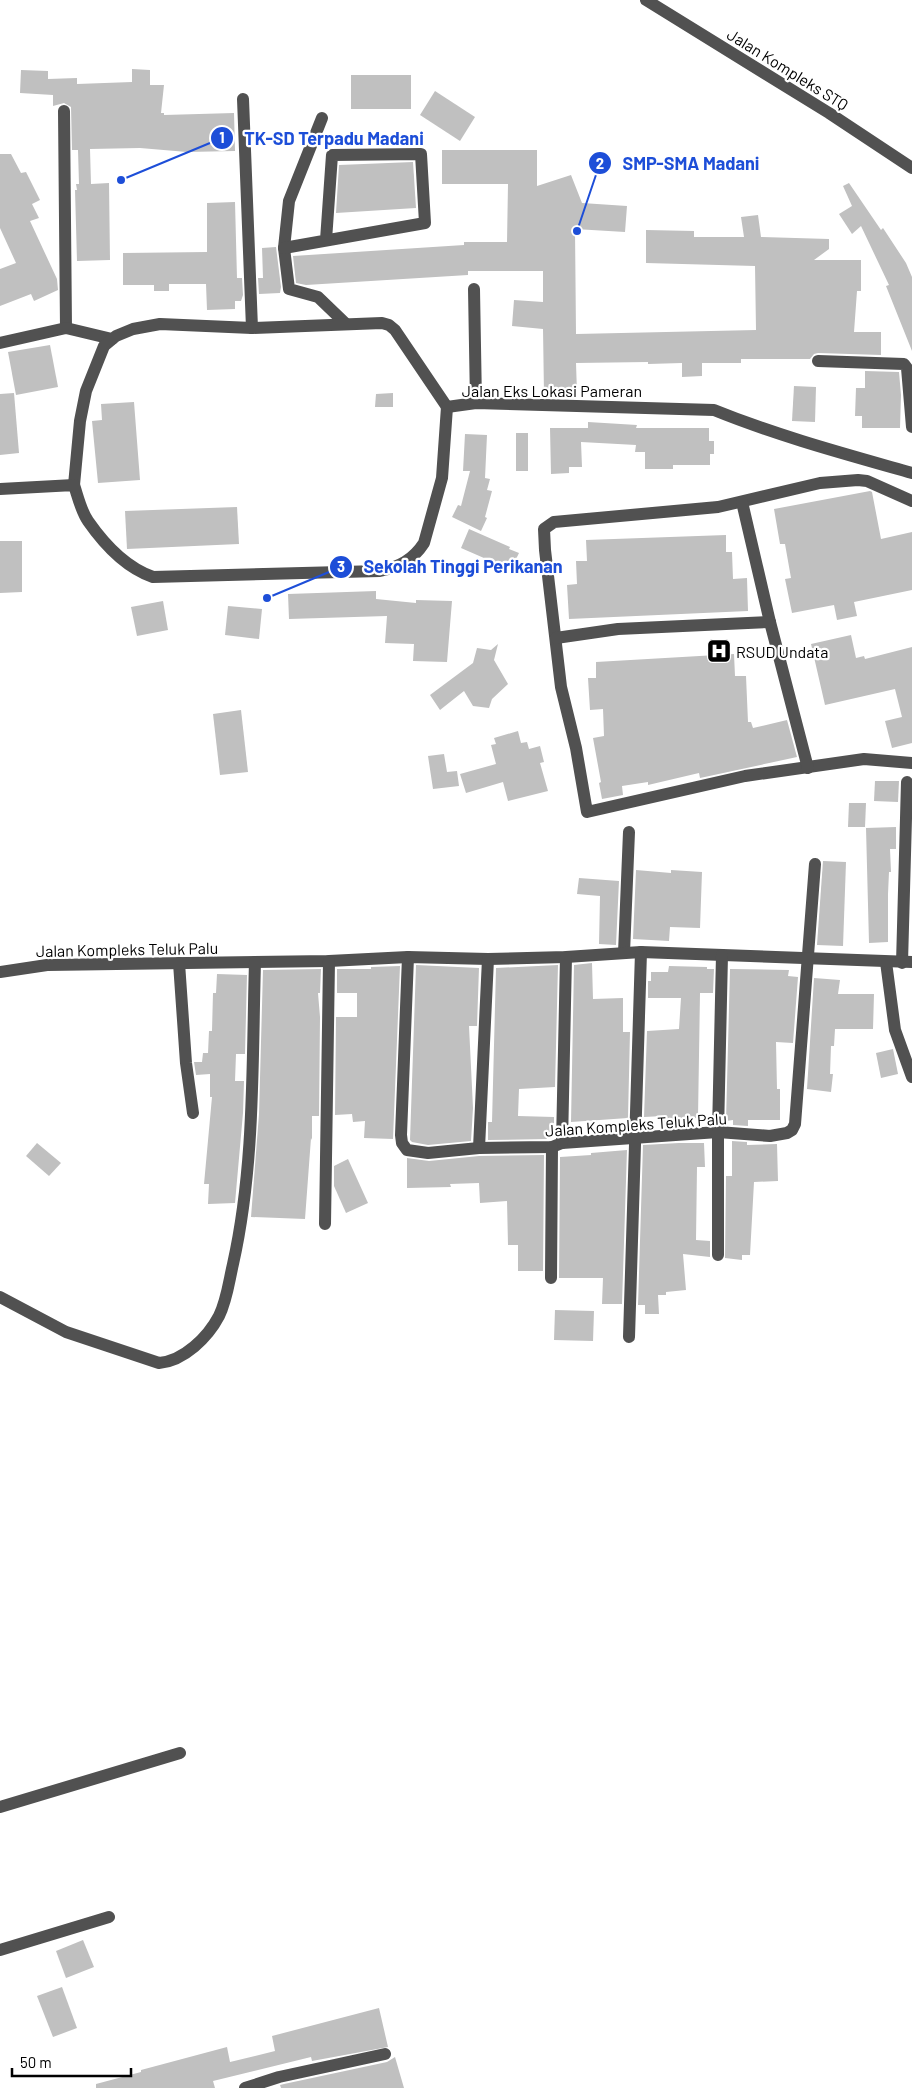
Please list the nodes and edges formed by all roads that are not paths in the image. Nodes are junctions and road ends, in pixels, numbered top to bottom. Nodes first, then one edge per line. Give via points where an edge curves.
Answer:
1 (646, 0) edge
2 (243, 99) dead end
3 (64, 111) dead end
4 (322, 118) dead end
5 (912, 168) edge
6 (326, 240) junction
7 (284, 248) junction
8 (474, 289) dead end
9 (345, 324) junction
10 (66, 328) junction
11 (252, 328) junction
12 (112, 339) junction
13 (0, 343) edge
14 (818, 361) dead end
15 (476, 403) junction
16 (447, 407) junction
17 (912, 427) edge
18 (912, 473) edge
19 (74, 485) junction
20 (0, 489) edge
21 (912, 501) edge
22 (742, 502) junction
23 (770, 622) junction
24 (556, 638) junction
25 (912, 764) edge
26 (808, 768) junction
27 (907, 782) dead end
28 (630, 832) dead end
29 (815, 864) dead end
30 (641, 952) junction
31 (624, 953) junction
32 (722, 955) junction
33 (408, 957) junction
34 (566, 957) junction
35 (488, 959) junction
36 (808, 960) junction
37 (329, 961) junction
38 (255, 962) junction
39 (886, 962) junction
40 (907, 962) edge
41 (179, 963) junction
42 (0, 972) edge
43 (912, 1077) edge
44 (192, 1114) dead end
45 (718, 1132) junction
46 (636, 1138) junction
47 (557, 1145) junction
48 (479, 1148) junction
49 (325, 1224) dead end
50 (718, 1255) dead end
51 (551, 1278) dead end
52 (0, 1297) edge
53 (629, 1337) dead end
54 (180, 1753) dead end
55 (0, 1806) edge
56 (110, 1917) dead end
57 (0, 1950) edge
58 (385, 2054) dead end
59 (281, 2083) edge
60 (245, 2088) edge

1 - 5 street, Jalan Kompleks STQ
2 - 11 street
3 - 10 street
4 - 7 street via 289,201
6 - 6 street via 425,223 422,154 332,155
6 - 7 street
7 - 9 street via 289,289 318,297
8 - 15 street
9 - 11 street, Jalan Eks Lokasi Pameran
9 - 16 street, Jalan Eks Lokasi Pameran via 390,325
10 - 12 street
10 - 13 street
11 - 12 street, Jalan Eks Lokasi Pameran via 160,324 133,329
12 - 19 street via 104,346 86,391
14 - 17 street via 904,364
15 - 16 street, Jalan Eks Lokasi Pameran
15 - 18 street, Jalan Eks Lokasi Pameran via 714,410 749,425
16 - 19 street via 442,478 424,543 409,560 380,571 153,577 132,567 98,533 88,520
19 - 20 street
21 - 22 street via 858,480 820,482
22 - 23 street
22 - 24 street via 554,522 544,528
23 - 24 street via 618,629
23 - 26 street
24 - 26 street via 561,686 587,812 745,776
25 - 26 street via 864,759
27 - 40 street
28 - 31 street
29 - 36 street
30 - 31 street, Jalan Kompleks Teluk Palu
30 - 32 street, Jalan Kompleks Teluk Palu
30 - 46 street
31 - 34 street, Jalan Kompleks Teluk Palu
32 - 36 street, Jalan Kompleks Teluk Palu
32 - 45 street
33 - 35 street, Jalan Kompleks Teluk Palu
33 - 37 street, Jalan Kompleks Teluk Palu
33 - 48 street, Jalan Kompleks Teluk Palu via 402,1143 407,1150 428,1153
34 - 35 street, Jalan Kompleks Teluk Palu
34 - 47 street
35 - 48 street
36 - 39 street, Jalan Kompleks Teluk Palu
36 - 45 street, Jalan Kompleks Teluk Palu via 794,1128 782,1136
37 - 38 street, Jalan Kompleks Teluk Palu
37 - 49 street
38 - 41 street, Jalan Kompleks Teluk Palu
38 - 52 street via 249,1142 242,1227 219,1316 194,1348 168,1362 159,1363 66,1332
39 - 40 street, Jalan Kompleks Teluk Palu
39 - 43 street via 895,1030
41 - 42 street, Jalan Kompleks Teluk Palu via 48,965
41 - 44 street
45 - 46 street, Jalan Kompleks Teluk Palu
45 - 50 street
46 - 47 street, Jalan Kompleks Teluk Palu
46 - 53 street
47 - 48 street, Jalan Kompleks Teluk Palu
47 - 51 street
54 - 55 street
56 - 57 street
58 - 59 street
59 - 60 street

